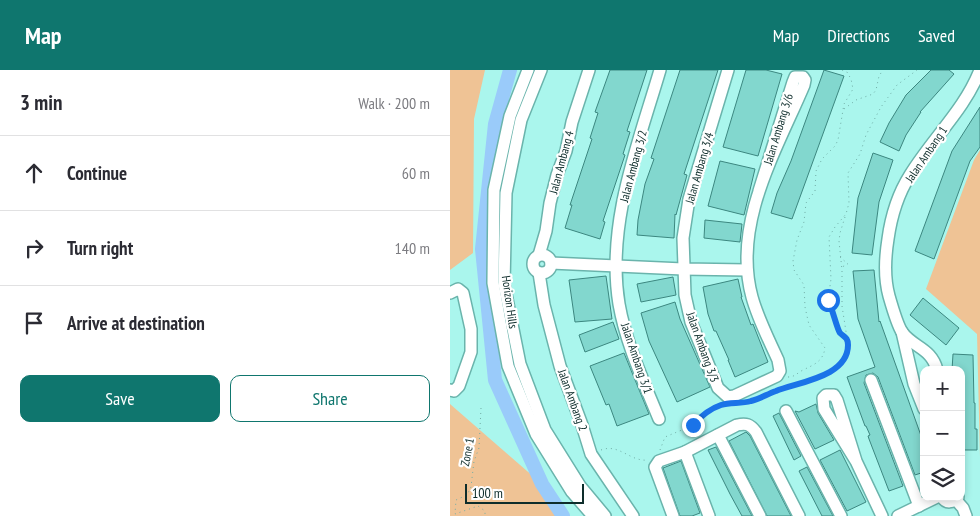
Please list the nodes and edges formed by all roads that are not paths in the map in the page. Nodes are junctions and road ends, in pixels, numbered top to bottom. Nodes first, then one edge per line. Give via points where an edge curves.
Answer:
1 (528, 70) edge
2 (541, 70) edge
3 (589, 70) edge
4 (660, 70) edge
5 (728, 70) edge
6 (980, 70) edge
7 (759, 190) junction
8 (539, 255) junction
9 (551, 263) junction
10 (616, 265) junction
11 (683, 269) junction
12 (747, 270) junction
13 (539, 273) junction
14 (450, 293) edge
15 (902, 332) junction
16 (936, 366) edge
17 (778, 374) joint
18 (871, 380) dead end
19 (450, 390) edge
20 (920, 399) edge
21 (786, 411) dead end
22 (659, 419) dead end
23 (718, 435) junction
24 (686, 452) junction
25 (856, 460) junction
26 (700, 489) junction
27 (929, 501) edge
28 (958, 501) edge
29 (918, 506) junction
30 (593, 516) edge
31 (605, 516) edge
32 (633, 516) edge
33 (673, 516) edge
34 (709, 516) edge
35 (716, 516) edge
36 (760, 516) edge
37 (799, 516) edge
38 (841, 516) edge
39 (882, 516) edge
40 (898, 516) edge
41 (966, 516) edge

1 - 30 street, Horizon Hills via 510,116 494,190 493,283 508,366 536,434 572,492
2 - 31 street, Horizon Hills via 521,120 506,193 504,284 520,364 545,430 580,486
3 - 8 street, Jalan Ambang 4 via 557,175
4 - 10 street, Jalan Ambang 3/2 via 622,204
5 - 11 street, Jalan Ambang 3/4 via 689,199 683,238
6 - 15 street, Jalan Ambang 1 via 960,106 910,175 891,221 886,251 886,283
7 - 7 street, Jalan Ambang 3/6 via 804,86 802,77 795,78 793,82
7 - 12 street, Jalan Ambang 3/6 via 749,230
8 - 9 street via 547,256
8 - 13 street via 532,264
9 - 10 street
9 - 13 street via 548,271
10 - 11 street
10 - 22 street, Jalan Ambang 3/1 via 619,304 630,346
11 - 12 street
11 - 17 street, Jalan Ambang 3/3 via 691,322 722,393 734,396
12 - 17 street, Jalan Ambang 3/6 via 752,296 778,360
13 - 32 street, Jalan Ambang 2 via 560,366 591,454
14 - 19 street via 458,289 463,293 472,341 459,386 454,391
15 - 16 street via 930,355
15 - 20 street, Jalan Ambang 1
18 - 29 street
21 - 38 street
23 - 24 street
23 - 36 street
23 - 37 street via 737,425 752,426
24 - 26 street
24 - 33 street via 659,462 655,467
25 - 25 street via 824,409 822,404 826,395 837,400
25 - 39 street
26 - 34 street
26 - 35 street
27 - 29 street
28 - 41 street
29 - 40 street

